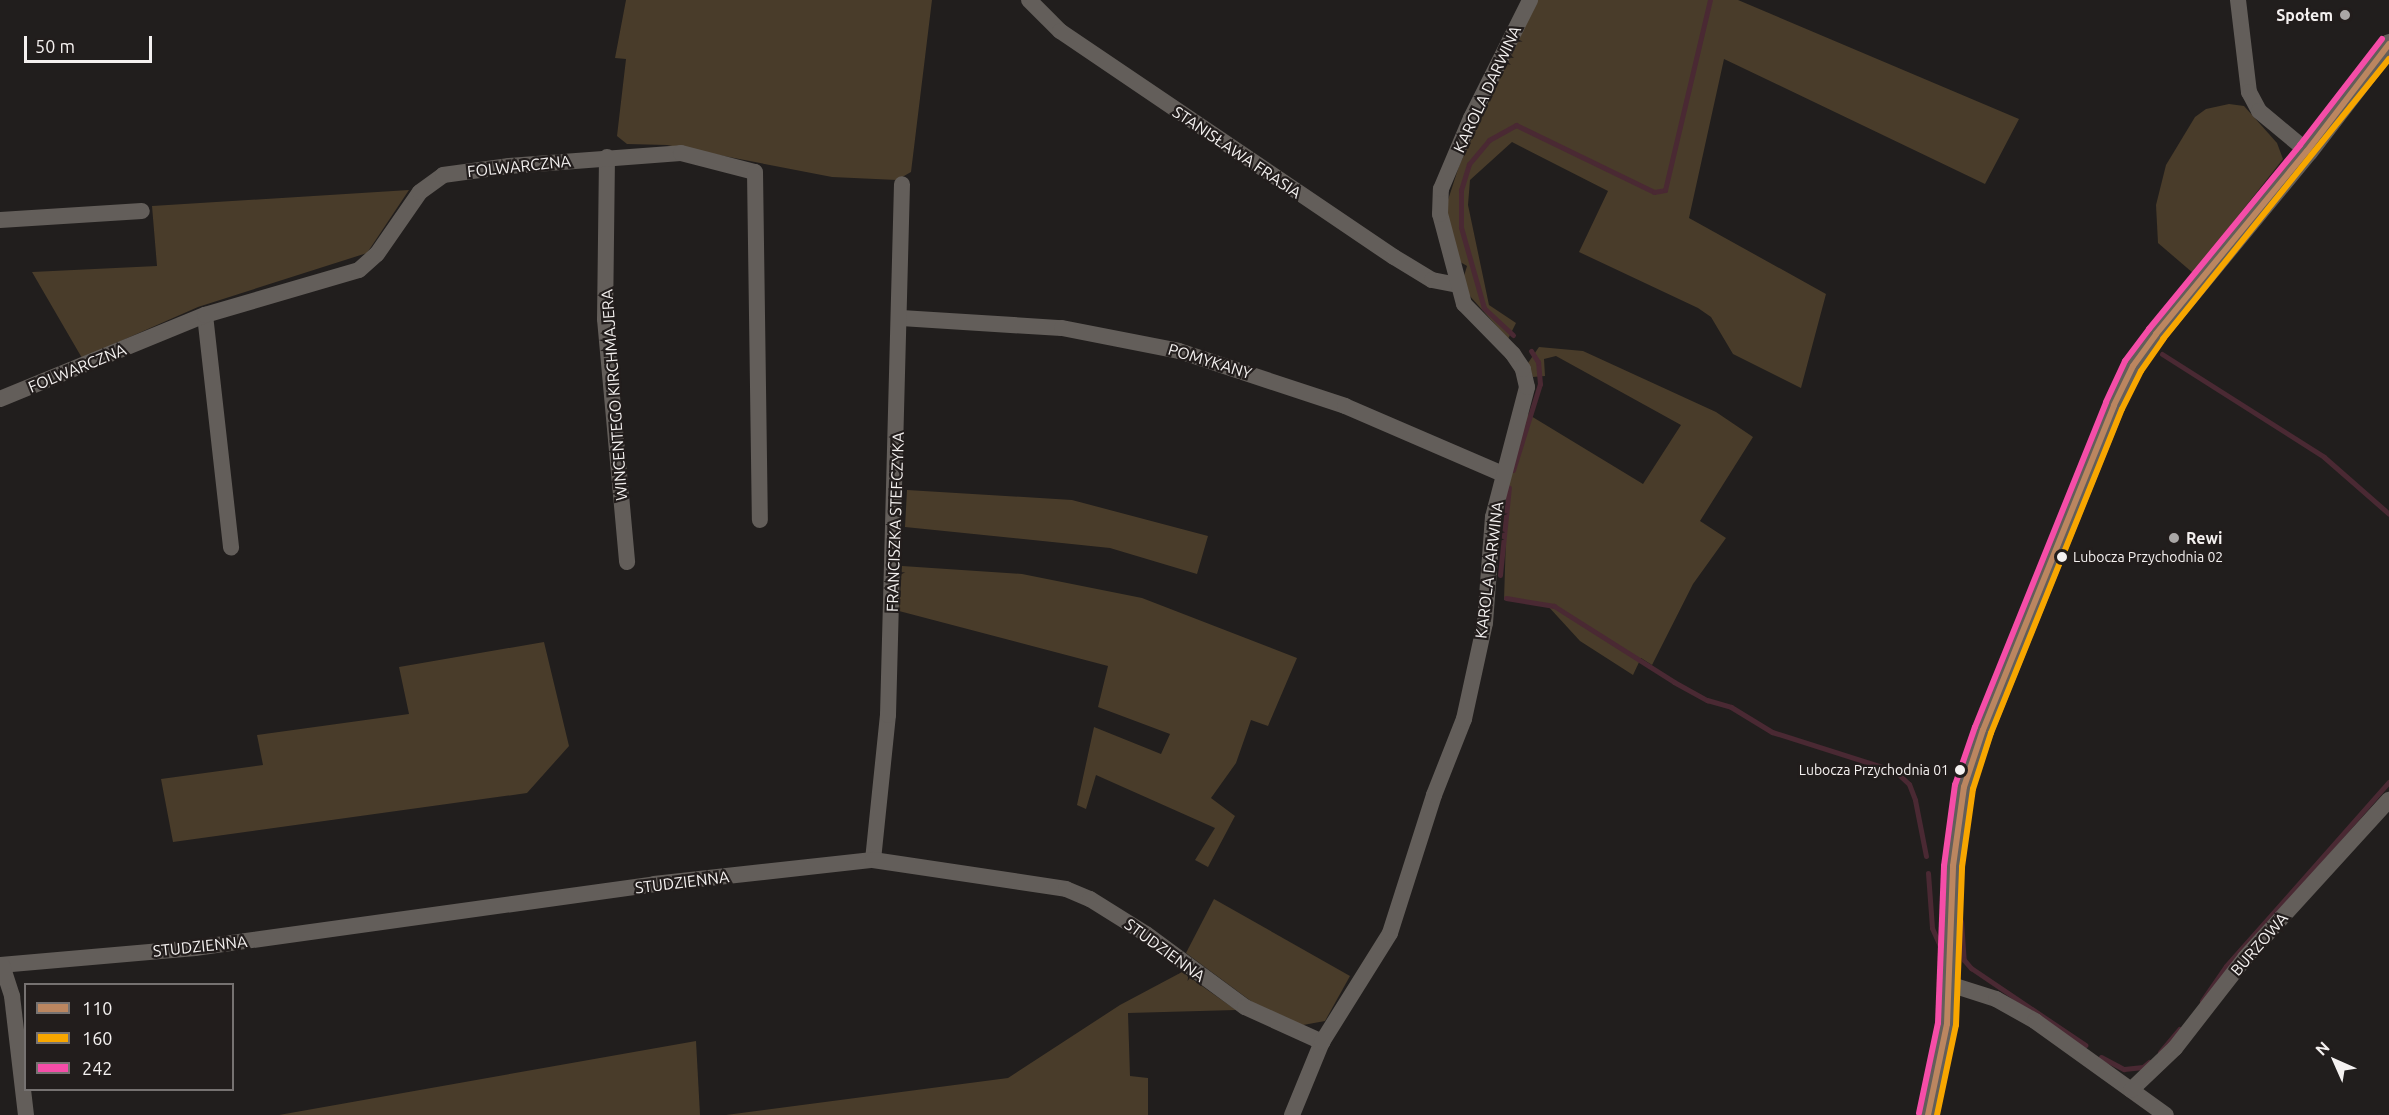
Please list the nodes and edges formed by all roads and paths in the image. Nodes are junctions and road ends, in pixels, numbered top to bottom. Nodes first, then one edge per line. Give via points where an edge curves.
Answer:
1 (1029, 0) edge
2 (1530, 0) edge
3 (2238, 0) edge
4 (2389, 44) edge
5 (2307, 151) junction
6 (607, 157) junction
7 (902, 184) dead end
8 (142, 211) dead end
9 (0, 220) edge
10 (1457, 285) junction
11 (205, 315) junction
12 (900, 318) junction
13 (0, 399) edge
14 (1503, 474) junction
15 (760, 520) dead end
16 (231, 548) dead end
17 (627, 562) dead end
18 (2389, 800) edge
19 (873, 860) junction
20 (1, 965) edge
21 (1949, 984) junction
22 (1322, 1042) junction
23 (2131, 1090) junction
24 (26, 1115) edge
25 (1292, 1115) edge
26 (1928, 1115) edge
27 (2166, 1115) edge

1 - 10 street, STANISŁAWA FRASIA via 1060,31 1226,145 1432,280
2 - 10 street, KAROLA DARWINA via 1471,118 1441,189 1440,214
3 - 5 street via 2249,92 2259,111
4 - 5 street
5 - 21 street via 2150,341 2111,411 1983,730 1964,787 1953,866
6 - 11 street, FOLWARCZNA via 444,175 420,192 377,254 360,270
6 - 15 street, FOLWARCZNA via 681,153 755,172
6 - 17 street, WINCENTEGO KIRCHMAJERA via 604,319
7 - 12 street, FRANCISZKA STEFCZYKA
8 - 9 street
10 - 14 street, KAROLA DARWINA via 1464,304 1523,369 1527,387
11 - 13 street, FOLWARCZNA
11 - 16 street
12 - 14 street, POMYKANY via 1062,328 1179,351 1356,410
12 - 19 street, FRANCISZKA STEFCZYKA via 888,715
14 - 22 street, KAROLA DARWINA via 1493,517 1485,622 1464,718 1434,795 1390,933
18 - 23 street, BURZOWA via 2246,958 2175,1048
19 - 20 street, STUDZIENNA via 654,884 195,948
19 - 22 street, STUDZIENNA via 1066,889 1090,899 1146,934 1245,1006
20 - 24 street via 12,996
21 - 23 street via 1996,999
21 - 26 street via 1941,1063
22 - 25 street, KAROLA DARWINA
23 - 27 street

